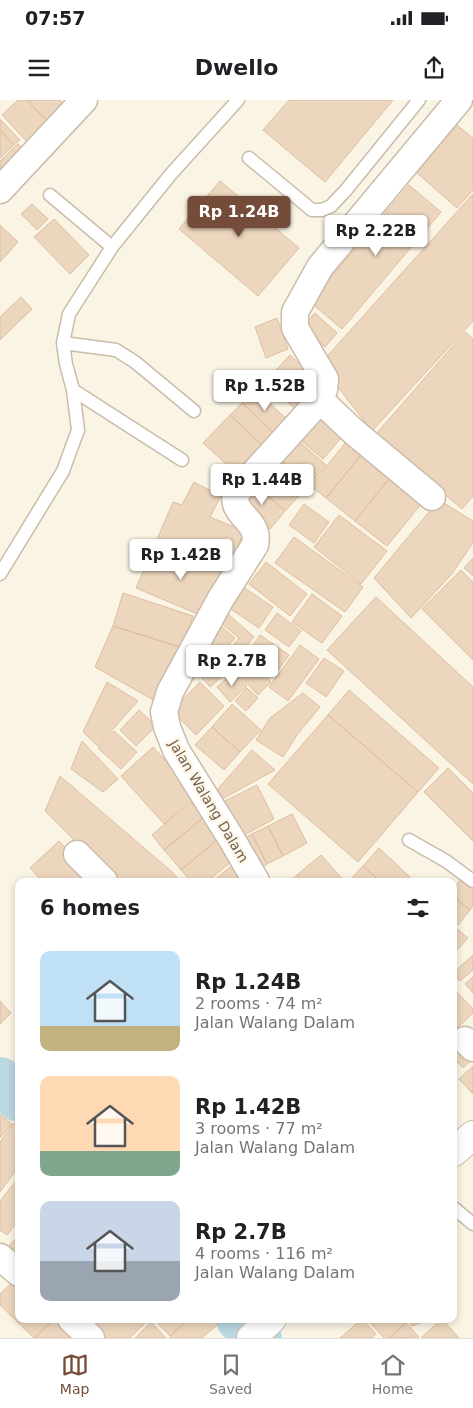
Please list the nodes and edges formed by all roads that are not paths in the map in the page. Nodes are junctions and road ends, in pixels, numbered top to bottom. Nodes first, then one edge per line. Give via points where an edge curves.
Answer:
1 (84, 100) edge
2 (238, 100) edge
3 (419, 100) edge
4 (459, 100) edge
5 (249, 158) dead end
6 (0, 190) edge
7 (50, 195) dead end
8 (112, 247) junction
9 (63, 343) junction
10 (73, 390) junction
11 (320, 400) junction
12 (194, 411) dead end
13 (182, 460) dead end
14 (432, 497) dead end
15 (0, 574) edge
16 (410, 840) dead end
17 (77, 854) dead end
18 (101, 878) edge
19 (254, 878) edge
20 (473, 881) edge
21 (473, 1134) edge
22 (457, 1149) edge
23 (457, 1211) edge
24 (473, 1224) edge
25 (0, 1257) edge
26 (15, 1270) edge
27 (75, 1323) edge
28 (91, 1338) edge

1 - 6 street
2 - 8 lane via 171,174
3 - 5 lane via 346,190 331,206 322,210 312,210
4 - 11 street via 320,267 295,312 295,328 325,379
7 - 8 lane
8 - 9 lane via 69,314
9 - 10 lane
9 - 12 lane via 116,350 136,362
10 - 13 lane
10 - 15 lane via 78,430 63,471
11 - 14 street
11 - 19 street, Jalan Walang Dalam via 236,493 237,507 255,528 255,545 220,600 174,684 164,712 166,727 176,750
16 - 20 lane
17 - 18 street
21 - 22 main road
23 - 24 lane
25 - 26 street
27 - 28 street

